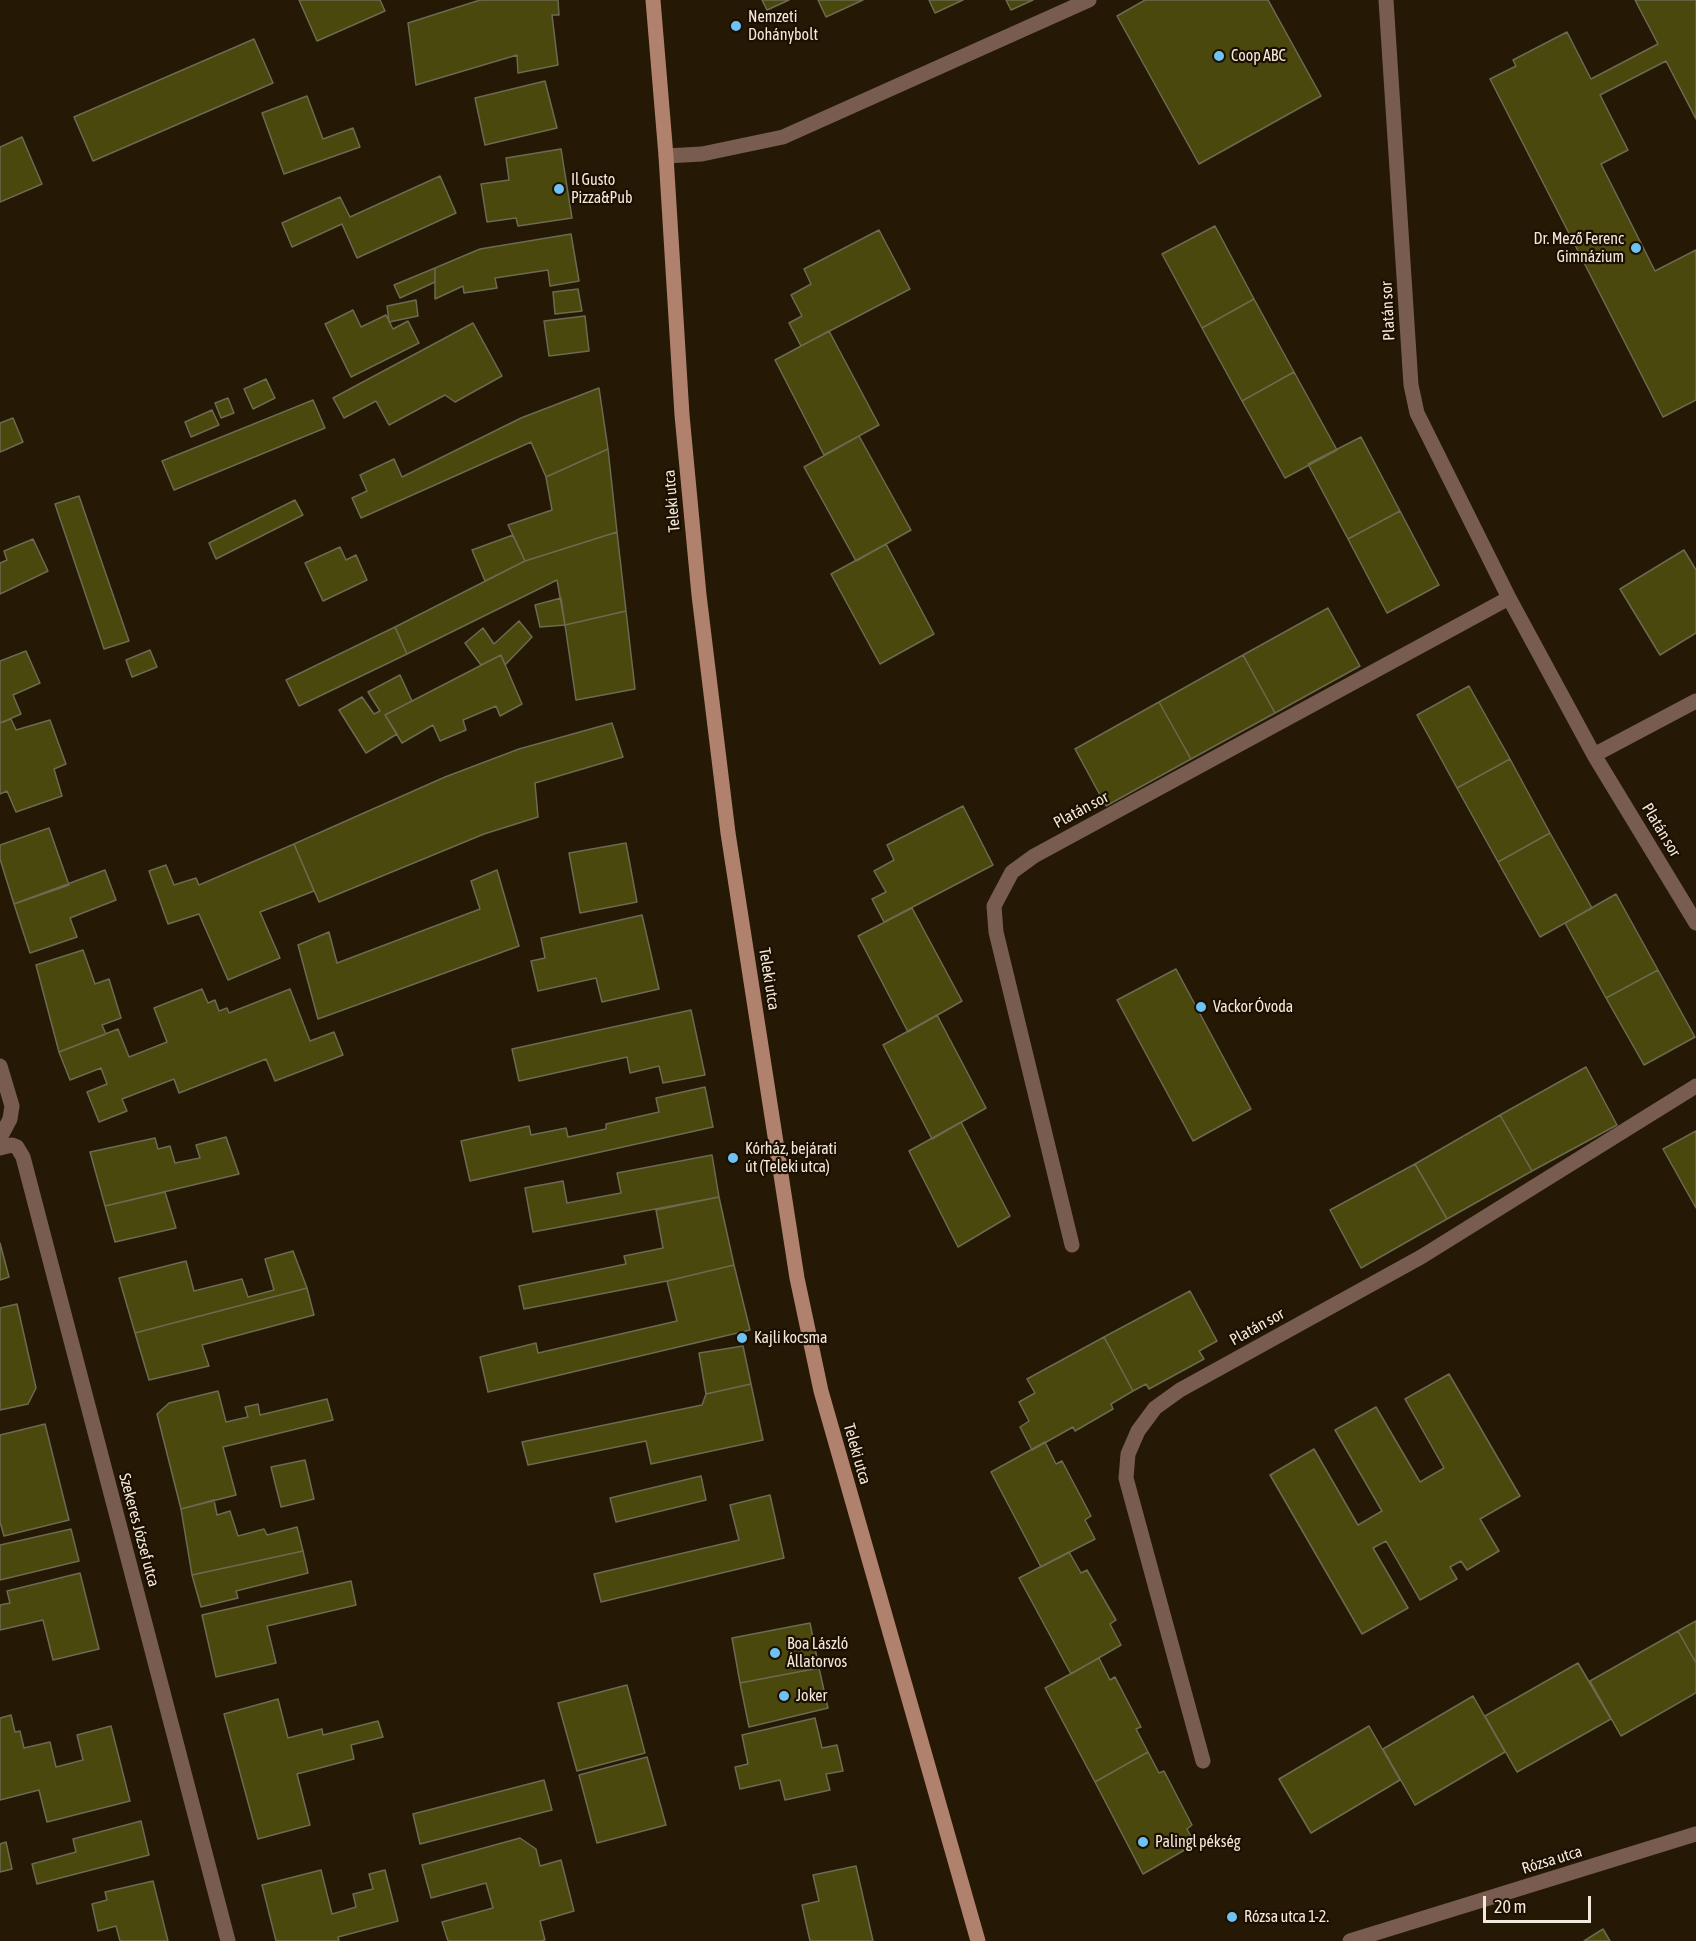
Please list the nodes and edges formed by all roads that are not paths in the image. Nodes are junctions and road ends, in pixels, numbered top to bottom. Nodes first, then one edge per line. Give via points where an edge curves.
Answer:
1 (653, 0) edge
2 (1089, 0) edge
3 (1386, 0) edge
4 (666, 156) junction
5 (1509, 598) junction
6 (1696, 700) edge
7 (1594, 755) junction
8 (1696, 923) edge
9 (0, 1066) edge
10 (1696, 1086) edge
11 (0, 1138) edge
12 (0, 1148) edge
13 (1072, 1245) dead end
14 (1203, 1761) dead end
15 (1696, 1834) edge
16 (228, 1941) edge
17 (978, 1941) edge
18 (1350, 1941) edge

1 - 4 street, Teleki utca
2 - 4 street via 783,136 702,154
3 - 5 street, Platán sor via 1414,402 1421,424
4 - 17 street, Teleki utca via 682,415 702,619 728,833 797,1278 820,1391
5 - 7 street, Platán sor
5 - 13 street, Platán sor via 1034,856 1012,872 994,906 996,932
6 - 7 street
7 - 8 street, Platán sor
9 - 11 street via 12,1106
10 - 14 street, Platán sor via 1421,1257 1180,1390 1155,1408 1138,1431 1128,1454 1126,1478
12 - 16 street, Szekeres József utca via 12,1145 23,1157
15 - 18 street, Rózsa utca

